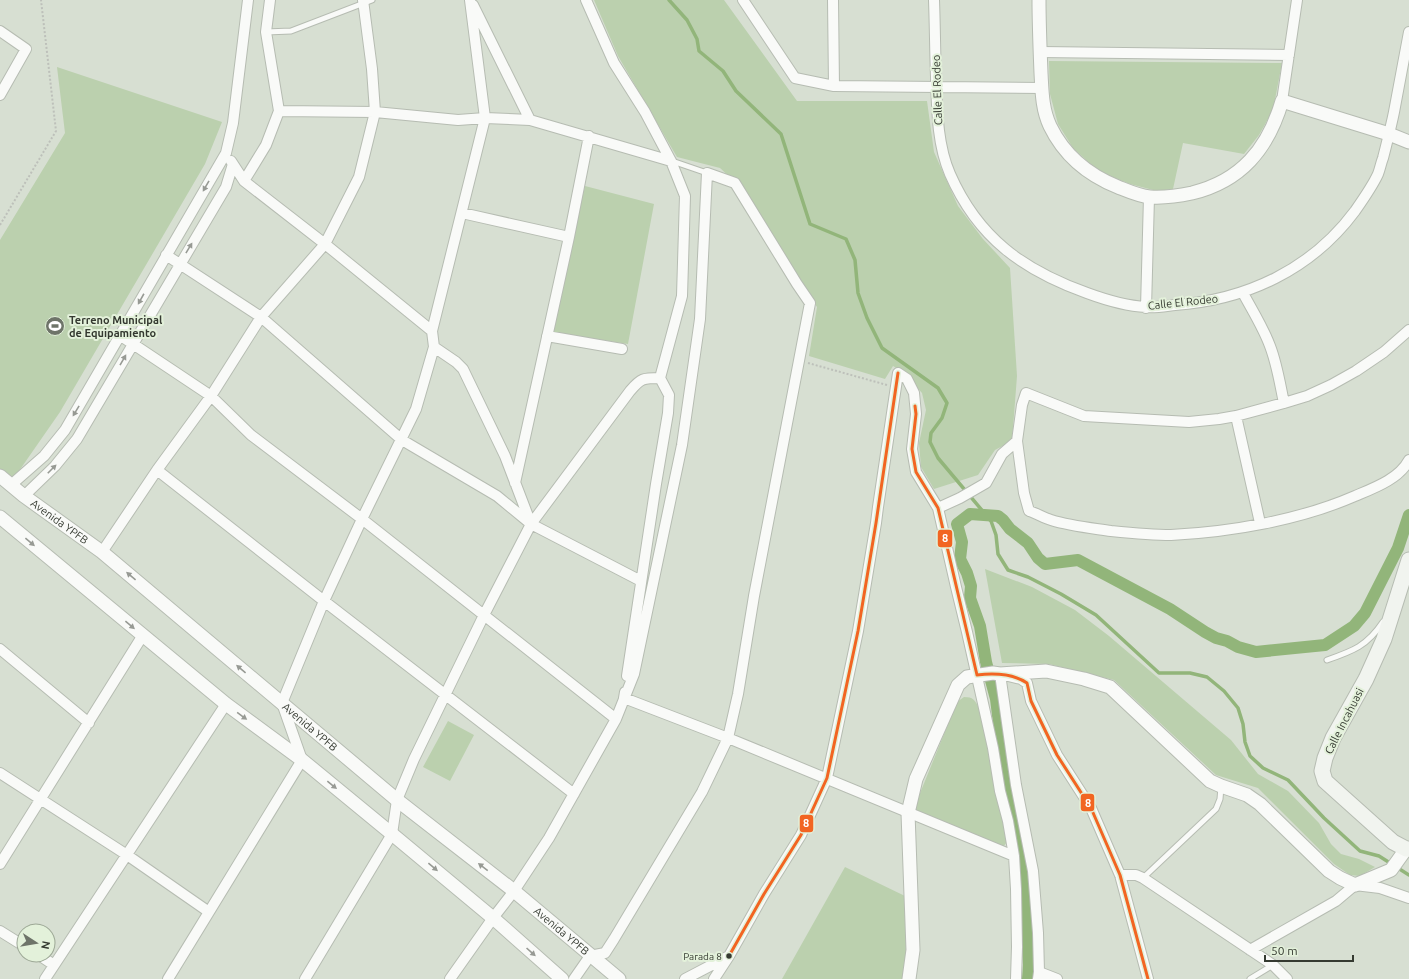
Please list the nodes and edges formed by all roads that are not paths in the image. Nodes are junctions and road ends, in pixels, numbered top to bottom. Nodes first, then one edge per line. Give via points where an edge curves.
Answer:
1 (247, 0) edge
2 (270, 0) edge
3 (470, 0) edge
4 (586, 0) edge
5 (743, 0) edge
6 (833, 0) edge
7 (934, 0) edge
8 (1039, 0) edge
9 (1297, 0) edge
10 (367, 1) edge
11 (0, 31) edge
12 (266, 32) junction
13 (1409, 32) edge
14 (1040, 52) junction
15 (1289, 55) junction
16 (834, 86) junction
17 (936, 86) junction
18 (1042, 88) junction
19 (0, 95) edge
20 (1282, 101) junction
21 (279, 111) junction
22 (375, 112) junction
23 (485, 118) junction
24 (530, 120) junction
25 (1389, 134) junction
26 (589, 136) junction
27 (1409, 142) edge
28 (226, 153) junction
29 (671, 161) junction
30 (233, 164) junction
31 (706, 173) junction
32 (244, 181) junction
33 (1149, 197) junction
34 (462, 213) junction
35 (569, 237) junction
36 (325, 244) junction
37 (166, 255) junction
38 (179, 265) junction
39 (1243, 293) junction
40 (1146, 308) junction
41 (260, 317) junction
42 (1409, 330) edge
43 (432, 331) junction
44 (121, 336) junction
45 (547, 336) junction
46 (132, 344) junction
47 (434, 347) junction
48 (622, 349) dead end
49 (660, 378) junction
50 (211, 396) junction
51 (1284, 403) junction
52 (1236, 416) junction
53 (402, 440) junction
54 (1017, 441) junction
55 (1407, 463) edge
56 (157, 470) junction
57 (0, 476) edge
58 (515, 483) junction
59 (6, 488) edge
60 (24, 496) junction
61 (938, 508) junction
62 (0, 517) edge
63 (362, 518) junction
64 (1260, 523) junction
65 (531, 524) junction
66 (102, 552) junction
67 (1409, 560) edge
68 (641, 581) junction
69 (324, 601) junction
70 (1395, 605) junction
71 (484, 615) junction
72 (143, 635) junction
73 (0, 649) edge
74 (1327, 660) dead end
75 (988, 674) junction
76 (445, 694) junction
77 (624, 698) junction
78 (282, 703) junction
79 (226, 704) junction
80 (616, 719) junction
81 (89, 722) junction
82 (728, 738) junction
83 (302, 760) junction
84 (0, 772) edge
85 (827, 778) junction
86 (1221, 786) junction
87 (574, 794) junction
88 (41, 799) junction
89 (396, 800) junction
90 (908, 813) junction
91 (392, 834) junction
92 (127, 854) junction
93 (1403, 854) edge
94 (1014, 856) junction
95 (0, 864) edge
96 (1120, 875) junction
97 (1143, 878) junction
98 (1356, 885) junction
99 (514, 891) junction
100 (1409, 898) edge
101 (209, 912) junction
102 (493, 918) junction
103 (0, 931) edge
104 (16, 941) edge
105 (1250, 950) junction
106 (590, 956) junction
107 (729, 956) junction
108 (51, 963) edge
109 (54, 965) junction
110 (1273, 965) junction
111 (1038, 976) edge
112 (170, 978) edge
113 (45, 979) edge
114 (305, 979) edge
115 (450, 979) edge
116 (562, 979) edge
117 (574, 979) edge
118 (619, 979) edge
119 (684, 979) edge
120 (714, 979) edge
121 (909, 979) edge
122 (1016, 979) edge
123 (1057, 979) edge
124 (1148, 979) edge
125 (1250, 979) edge
126 (1287, 979) edge

1 - 28 street via 234,123
2 - 12 street
3 - 23 street
3 - 24 street
4 - 29 street via 614,63 645,112
5 - 16 street via 795,78
6 - 16 street
7 - 17 street, Calle El Rodeo
8 - 14 street
9 - 15 street
10 - 12 lane via 291,30
10 - 22 street
11 - 19 street via 26,49
12 - 21 street
13 - 25 street, Calle El Rodeo
14 - 15 street
14 - 18 street
15 - 20 street
16 - 17 street
17 - 18 street
17 - 40 street, Calle El Rodeo via 941,144 949,172 962,199 998,244 1044,275 1069,286 1117,302
18 - 33 street via 1044,110 1050,124 1076,162 1109,184
20 - 25 street
20 - 33 street via 1277,121 1266,142 1240,171 1204,190 1167,197
21 - 22 street
21 - 32 street via 266,145
22 - 23 street via 458,120
22 - 36 street via 359,178
23 - 24 street
23 - 34 street
24 - 26 street
25 - 27 street
25 - 39 street, Calle El Rodeo via 1378,174 1355,210 1327,242 1300,264
26 - 29 street
26 - 35 street
28 - 30 street
28 -> 37 street
29 - 31 lane
29 - 49 street via 685,196 682,296
30 - 32 street
38 -> 30 street via 226,187
31 - 77 street via 700,319 682,445 634,674
31 - 82 street via 735,184 810,303
32 - 36 street
33 - 40 street
34 - 35 street
34 - 43 street
35 - 45 street
36 - 41 street
36 - 43 street
37 - 38 street
37 -> 44 street
38 - 41 street
38 - 46 street
39 - 40 street, Calle El Rodeo via 1194,304
39 - 51 street via 1270,346
41 - 50 street
41 - 53 street
42 - 51 street via 1384,352 1343,378 1307,396
43 - 47 street
44 - 46 street
44 -> 59 street via 65,430 44,456
45 - 48 street
45 - 58 street
46 - 50 street
60 -> 46 street via 55,466 77,439
47 - 53 street via 416,409
47 - 58 street via 463,369 492,427
49 - 65 street via 639,381 630,391
49 - 68 street via 669,395 668,413
50 - 56 street
50 - 63 street via 251,435
51 - 52 street
52 - 54 street via 1190,422 1084,416 1026,393
52 - 64 street
53 - 63 street
53 - 65 street via 496,496
54 - 61 street via 1002,454 986,483
54 - 64 street via 1029,511 1049,520 1097,529 1170,535
55 - 64 street via 1394,477 1336,505 1307,514
56 - 66 street
56 - 69 street
57 - 59 street, Avenida YPFB
58 - 65 street
59 - 60 street, Avenida YPFB
60 - 66 street, Avenida YPFB
61 - 75 street
61 - 85 street via 916,472 912,449 916,414 914,393 907,379 898,373 858,631
62 -> 72 street
63 - 69 street
63 - 71 street
65 - 68 street
65 - 71 street
78 -> 66 street, Avenida YPFB
67 - 70 main road, Calle Incahuasi
68 - 77 street
69 - 76 street
69 - 78 street
70 - 74 lane via 1368,641 1355,650
70 - 93 main road, Calle Incahuasi via 1384,639 1366,679 1333,738 1322,771 1325,781
71 - 76 street
71 - 80 street
72 - 79 street
72 - 81 street
73 - 81 street
75 - 86 street via 1046,671 1110,687 1210,781
75 - 90 street via 967,677 958,685 916,779
75 - 94 street via 993,748
75 - 96 street via 1021,679 1027,683 1031,701 1057,755 1091,808
75 - 111 street via 1016,785 1033,871 1038,933
76 - 87 street
76 - 89 street
77 - 80 street
77 - 82 street
78 - 83 street
78 - 89 street, Avenida YPFB
79 -> 83 street
79 - 92 street
80 - 87 street
81 - 88 street
82 - 85 street
82 - 106 street via 702,792 614,940 605,953
83 -> 91 street
83 - 101 street
84 - 88 street
85 - 90 street
85 - 107 street via 801,835
86 - 97 lane via 1216,809
86 - 98 street via 1247,795 1260,804 1329,871
87 - 99 street
88 - 92 street
88 - 95 street
89 - 91 street
99 -> 89 street, Avenida YPFB
90 - 94 street
90 - 121 street via 912,950
91 -> 102 street
91 - 114 street
92 - 101 street
92 - 109 street
93 - 98 street
94 - 122 street
96 - 97 street via 1136,875
96 - 124 street
97 - 105 street
98 - 100 street via 1380,888
98 - 105 street via 1336,900
99 - 102 street
99 - 106 street, Avenida YPFB
101 - 112 street
102 - 115 street
102 -> 116 street
103 - 104 street
105 - 110 street
106 - 117 street
106 - 118 street, Avenida YPFB
107 - 119 street
107 - 120 street
108 - 109 street
109 - 113 street
110 - 125 lane
110 - 126 street
111 - 123 street

